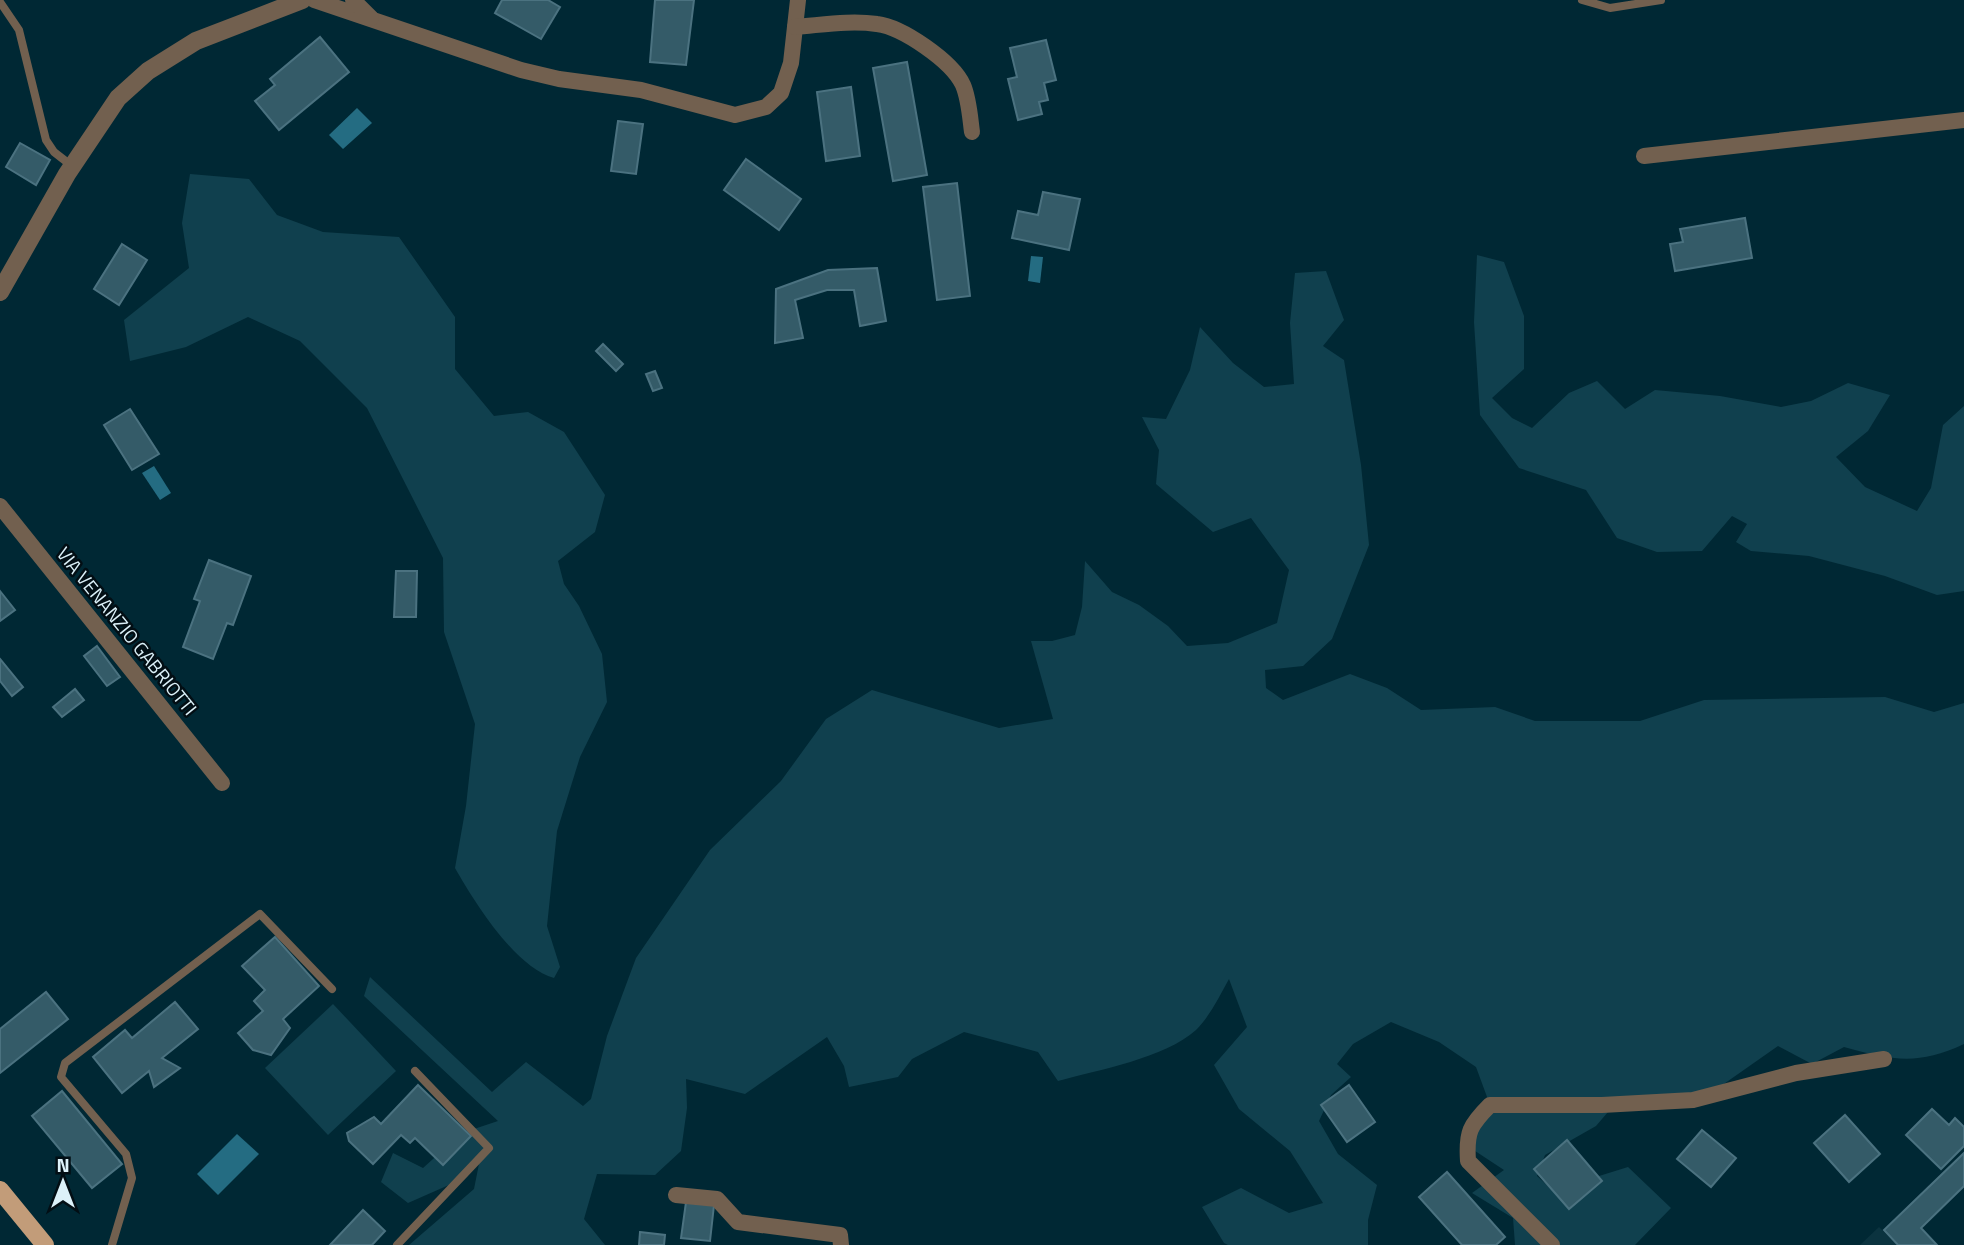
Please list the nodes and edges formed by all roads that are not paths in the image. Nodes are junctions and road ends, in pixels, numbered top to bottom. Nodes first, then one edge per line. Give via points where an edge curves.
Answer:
1 (302, 0) edge
2 (314, 0) edge
3 (353, 0) edge
4 (798, 0) edge
5 (1582, 0) edge
6 (1661, 0) edge
7 (0, 2) edge
8 (373, 20) junction
9 (795, 27) junction
10 (1964, 120) edge
11 (972, 132) dead end
12 (1644, 156) dead end
13 (72, 166) junction
14 (0, 292) edge
15 (0, 506) edge
16 (222, 783) dead end
17 (332, 989) dead end
18 (1884, 1059) dead end
19 (415, 1071) dead end
20 (0, 1190) edge
21 (676, 1195) dead end
22 (842, 1242) edge
23 (113, 1244) edge
24 (44, 1245) edge
25 (397, 1245) edge
26 (1552, 1245) edge

1 - 13 street via 196,41 148,71 118,97
2 - 8 street
3 - 8 street
4 - 9 street
5 - 6 lane via 1610,8
7 - 13 lane via 19,30 46,140
8 - 9 street via 536,74 641,90 735,115 766,107 781,93 791,63
9 - 11 street via 873,23 905,34 961,80
10 - 12 street
13 - 14 street
15 - 16 street, VIA VENANZIO GABRIOTTI
17 - 23 lane via 260,914 65,1063 61,1077 126,1153 132,1178
18 - 26 street via 1796,1073 1693,1100 1490,1105 1471,1123 1468,1161
19 - 25 lane via 489,1149
20 - 24 main road
21 - 22 street via 717,1199 737,1222 840,1235

